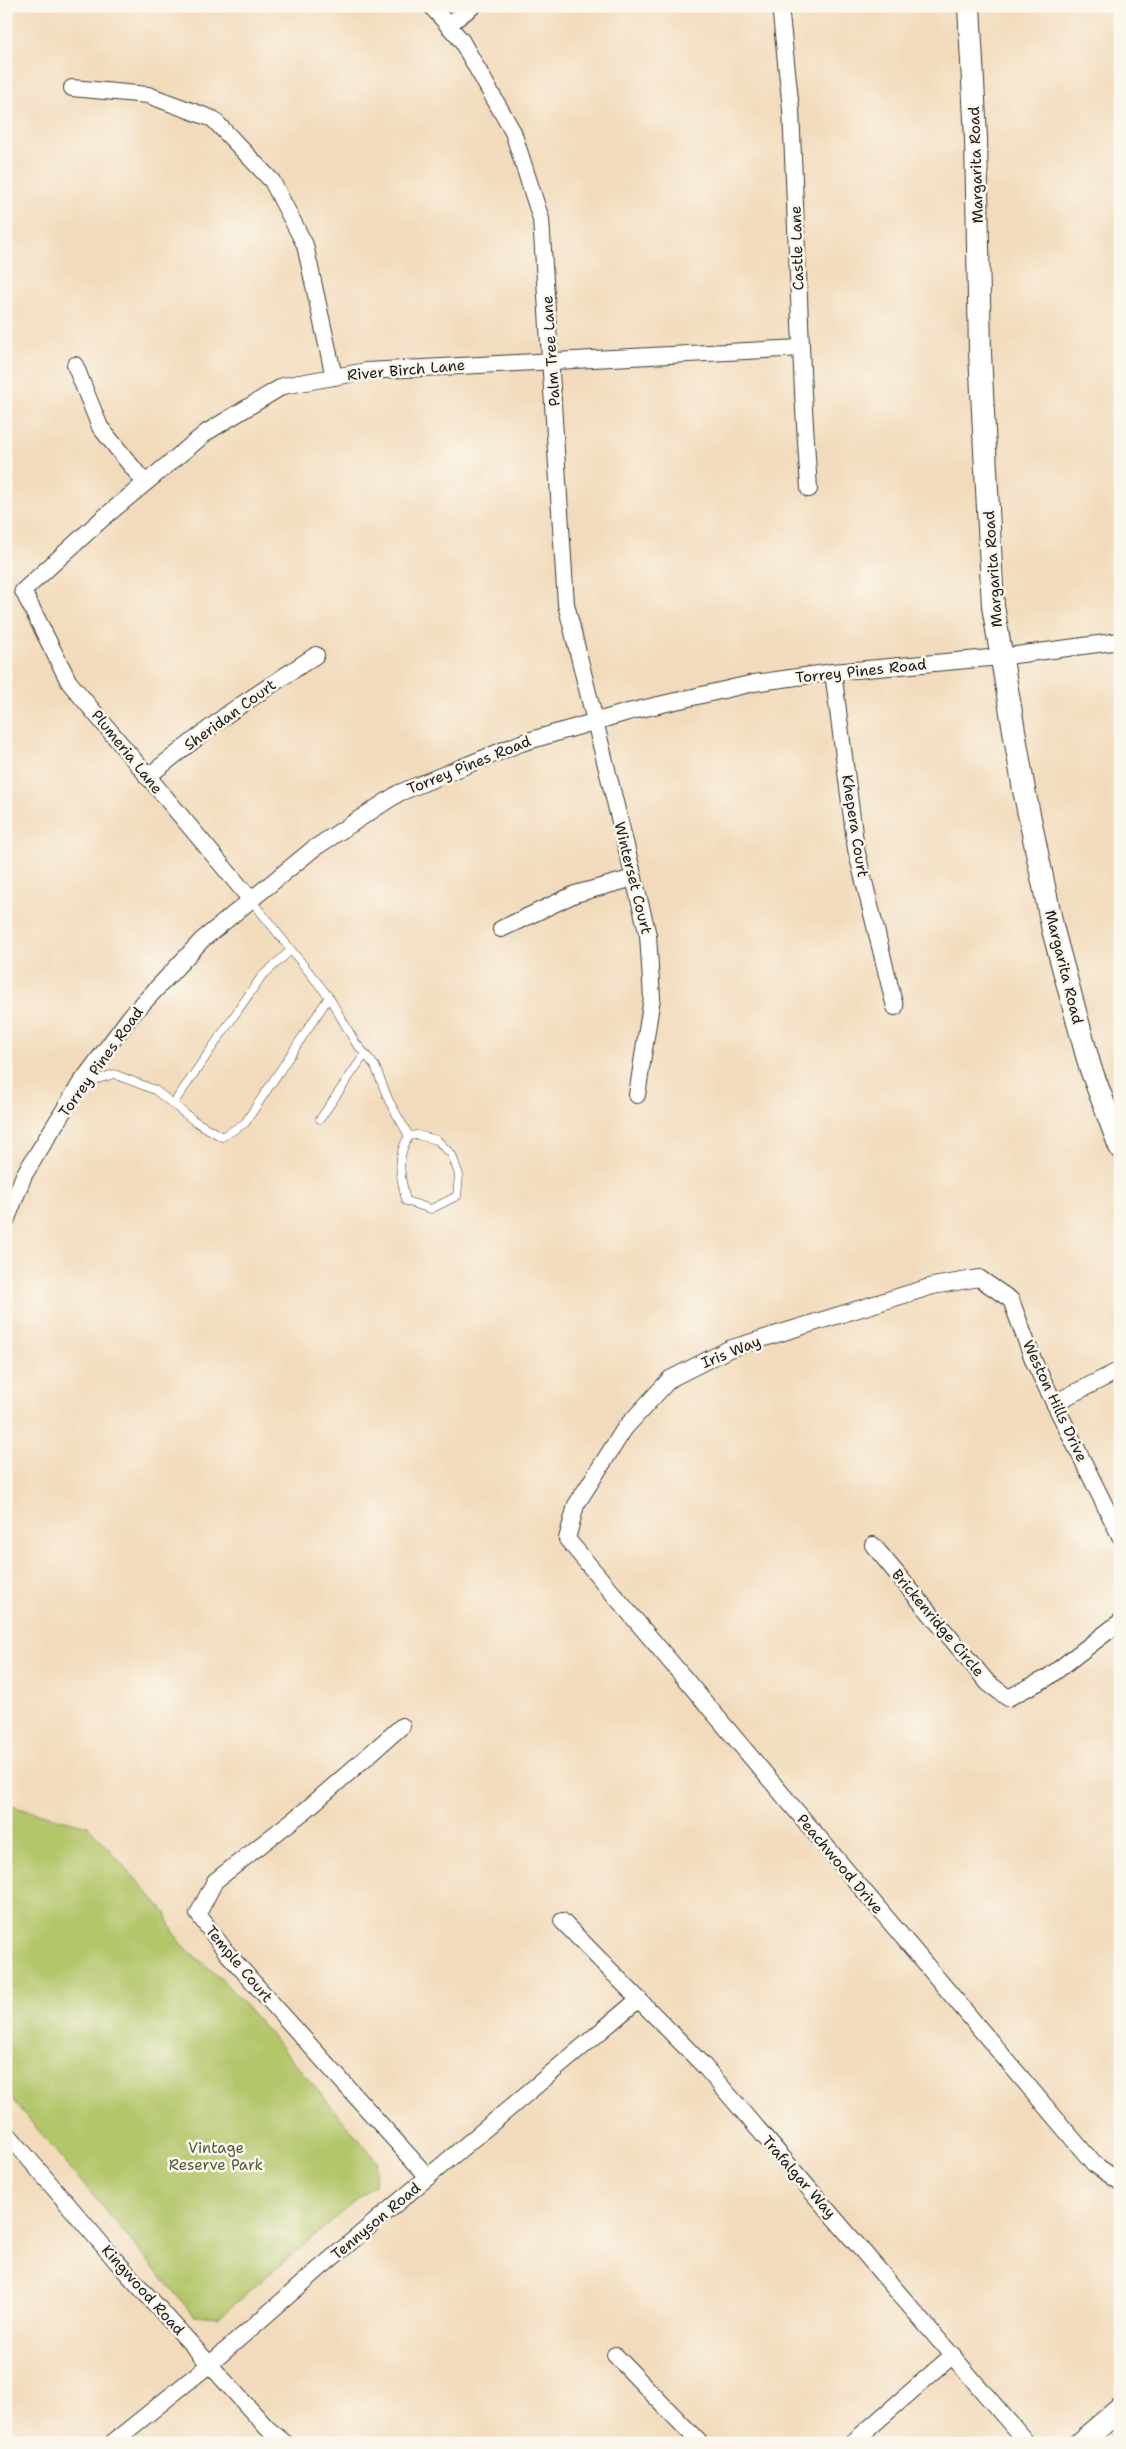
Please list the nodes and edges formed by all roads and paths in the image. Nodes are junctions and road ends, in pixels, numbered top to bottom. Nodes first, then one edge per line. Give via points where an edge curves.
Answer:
1 (431, 6) edge
2 (473, 6) edge
3 (780, 6) edge
4 (969, 6) edge
5 (448, 26) junction
6 (72, 88) dead end
7 (801, 348) junction
8 (552, 361) junction
9 (75, 365) dead end
10 (334, 377) junction
11 (145, 483) junction
12 (810, 489) dead end
13 (23, 591) joint
14 (1120, 641) edge
15 (316, 655) dead end
16 (1001, 657) junction
17 (833, 672) junction
18 (595, 722) junction
19 (147, 777) junction
20 (634, 878) junction
21 (251, 900) junction
22 (501, 929) dead end
23 (291, 950) junction
24 (329, 997) junction
25 (895, 1007) dead end
26 (365, 1054) junction
27 (80, 1084) junction
28 (637, 1095) dead end
29 (173, 1104) junction
30 (320, 1119) dead end
31 (409, 1136) junction
32 (1120, 1147) edge
33 (6, 1221) edge
34 (979, 1278) joint
35 (1120, 1370) edge
36 (1054, 1403) junction
37 (1120, 1536) edge
38 (567, 1539) joint
39 (873, 1545) dead end
40 (1120, 1622) edge
41 (402, 1726) dead end
42 (562, 1921) dead end
43 (640, 1999) junction
44 (6, 2132) edge
45 (428, 2177) junction
46 (1120, 2182) edge
47 (615, 2355) dead end
48 (952, 2355) junction
49 (210, 2364) junction
50 (1120, 2409) edge
51 (112, 2443) edge
52 (285, 2443) edge
53 (700, 2443) edge
54 (852, 2443) edge
55 (1027, 2443) edge
56 (1080, 2443) edge

1 - 5 street, Palm Tree Lane
2 - 5 street
3 - 7 street, Castle Lane via 791,109
4 - 16 main road, Margarita Road via 976,138 980,353 993,606
5 - 8 street, Palm Tree Lane via 461,40 512,132 541,219
6 - 10 street via 148,95 214,119 272,181 305,245
7 - 8 street, River Birch Lane
7 - 12 street, Castle Lane
8 - 10 street, River Birch Lane via 367,371
8 - 18 street, Palm Tree Lane via 566,604
9 - 11 street via 100,427
10 - 11 street, River Birch Lane via 283,386 207,432
11 - 13 street, River Birch Lane
13 - 19 street, Plumeria Lane via 69,682
14 - 16 street, Torrey Pines Road
15 - 19 street, Sheridan Court via 229,713
16 - 17 street, Torrey Pines Road
16 - 32 main road, Margarita Road via 1053,930 1090,1067
17 - 18 street, Torrey Pines Road via 754,683
17 - 25 street, Khepera Court via 856,849
18 - 20 street, Winterset Court
18 - 21 street, Torrey Pines Road via 521,743 399,793 313,849
19 - 21 street, Plumeria Lane
20 - 22 street via 575,894
20 - 28 street, Winterset Court via 648,935 652,998
21 - 23 lane
21 - 27 street, Torrey Pines Road via 202,940 156,989 130,1017
23 - 24 lane
23 - 29 lane via 261,977
24 - 26 lane
24 - 29 lane via 246,1123 222,1137
26 - 30 lane
26 - 31 lane via 375,1066
27 - 29 lane via 114,1074 155,1090
27 - 33 street, Torrey Pines Road via 24,1175
31 - 31 lane via 402,1147 399,1170 406,1202 431,1209 457,1196 460,1175 452,1155 437,1140
34 - 36 street, Weston Hills Drive via 1011,1300 1034,1362
34 - 38 street, Iris Way via 933,1286 729,1349 670,1379 625,1428 576,1505
35 - 36 street
36 - 37 street, Weston Hills Drive
38 - 46 street, Peachwood Drive via 1094,2164
39 - 40 street, Brickenridge Circle via 988,1683 1008,1698 1047,1678
41 - 45 street, Temple Court via 307,1808 215,1881 198,1914 227,1954
42 - 43 street, Trafalgar Way
43 - 45 street, Tennyson Road
43 - 48 street, Trafalgar Way via 704,2066
44 - 49 street, Kingwood Road
45 - 49 street, Tennyson Road
47 - 53 street
48 - 54 street
48 - 55 street, Trafalgar Way
49 - 51 street, Tennyson Road
49 - 52 street, Kingwood Road via 268,2429
50 - 56 main road

